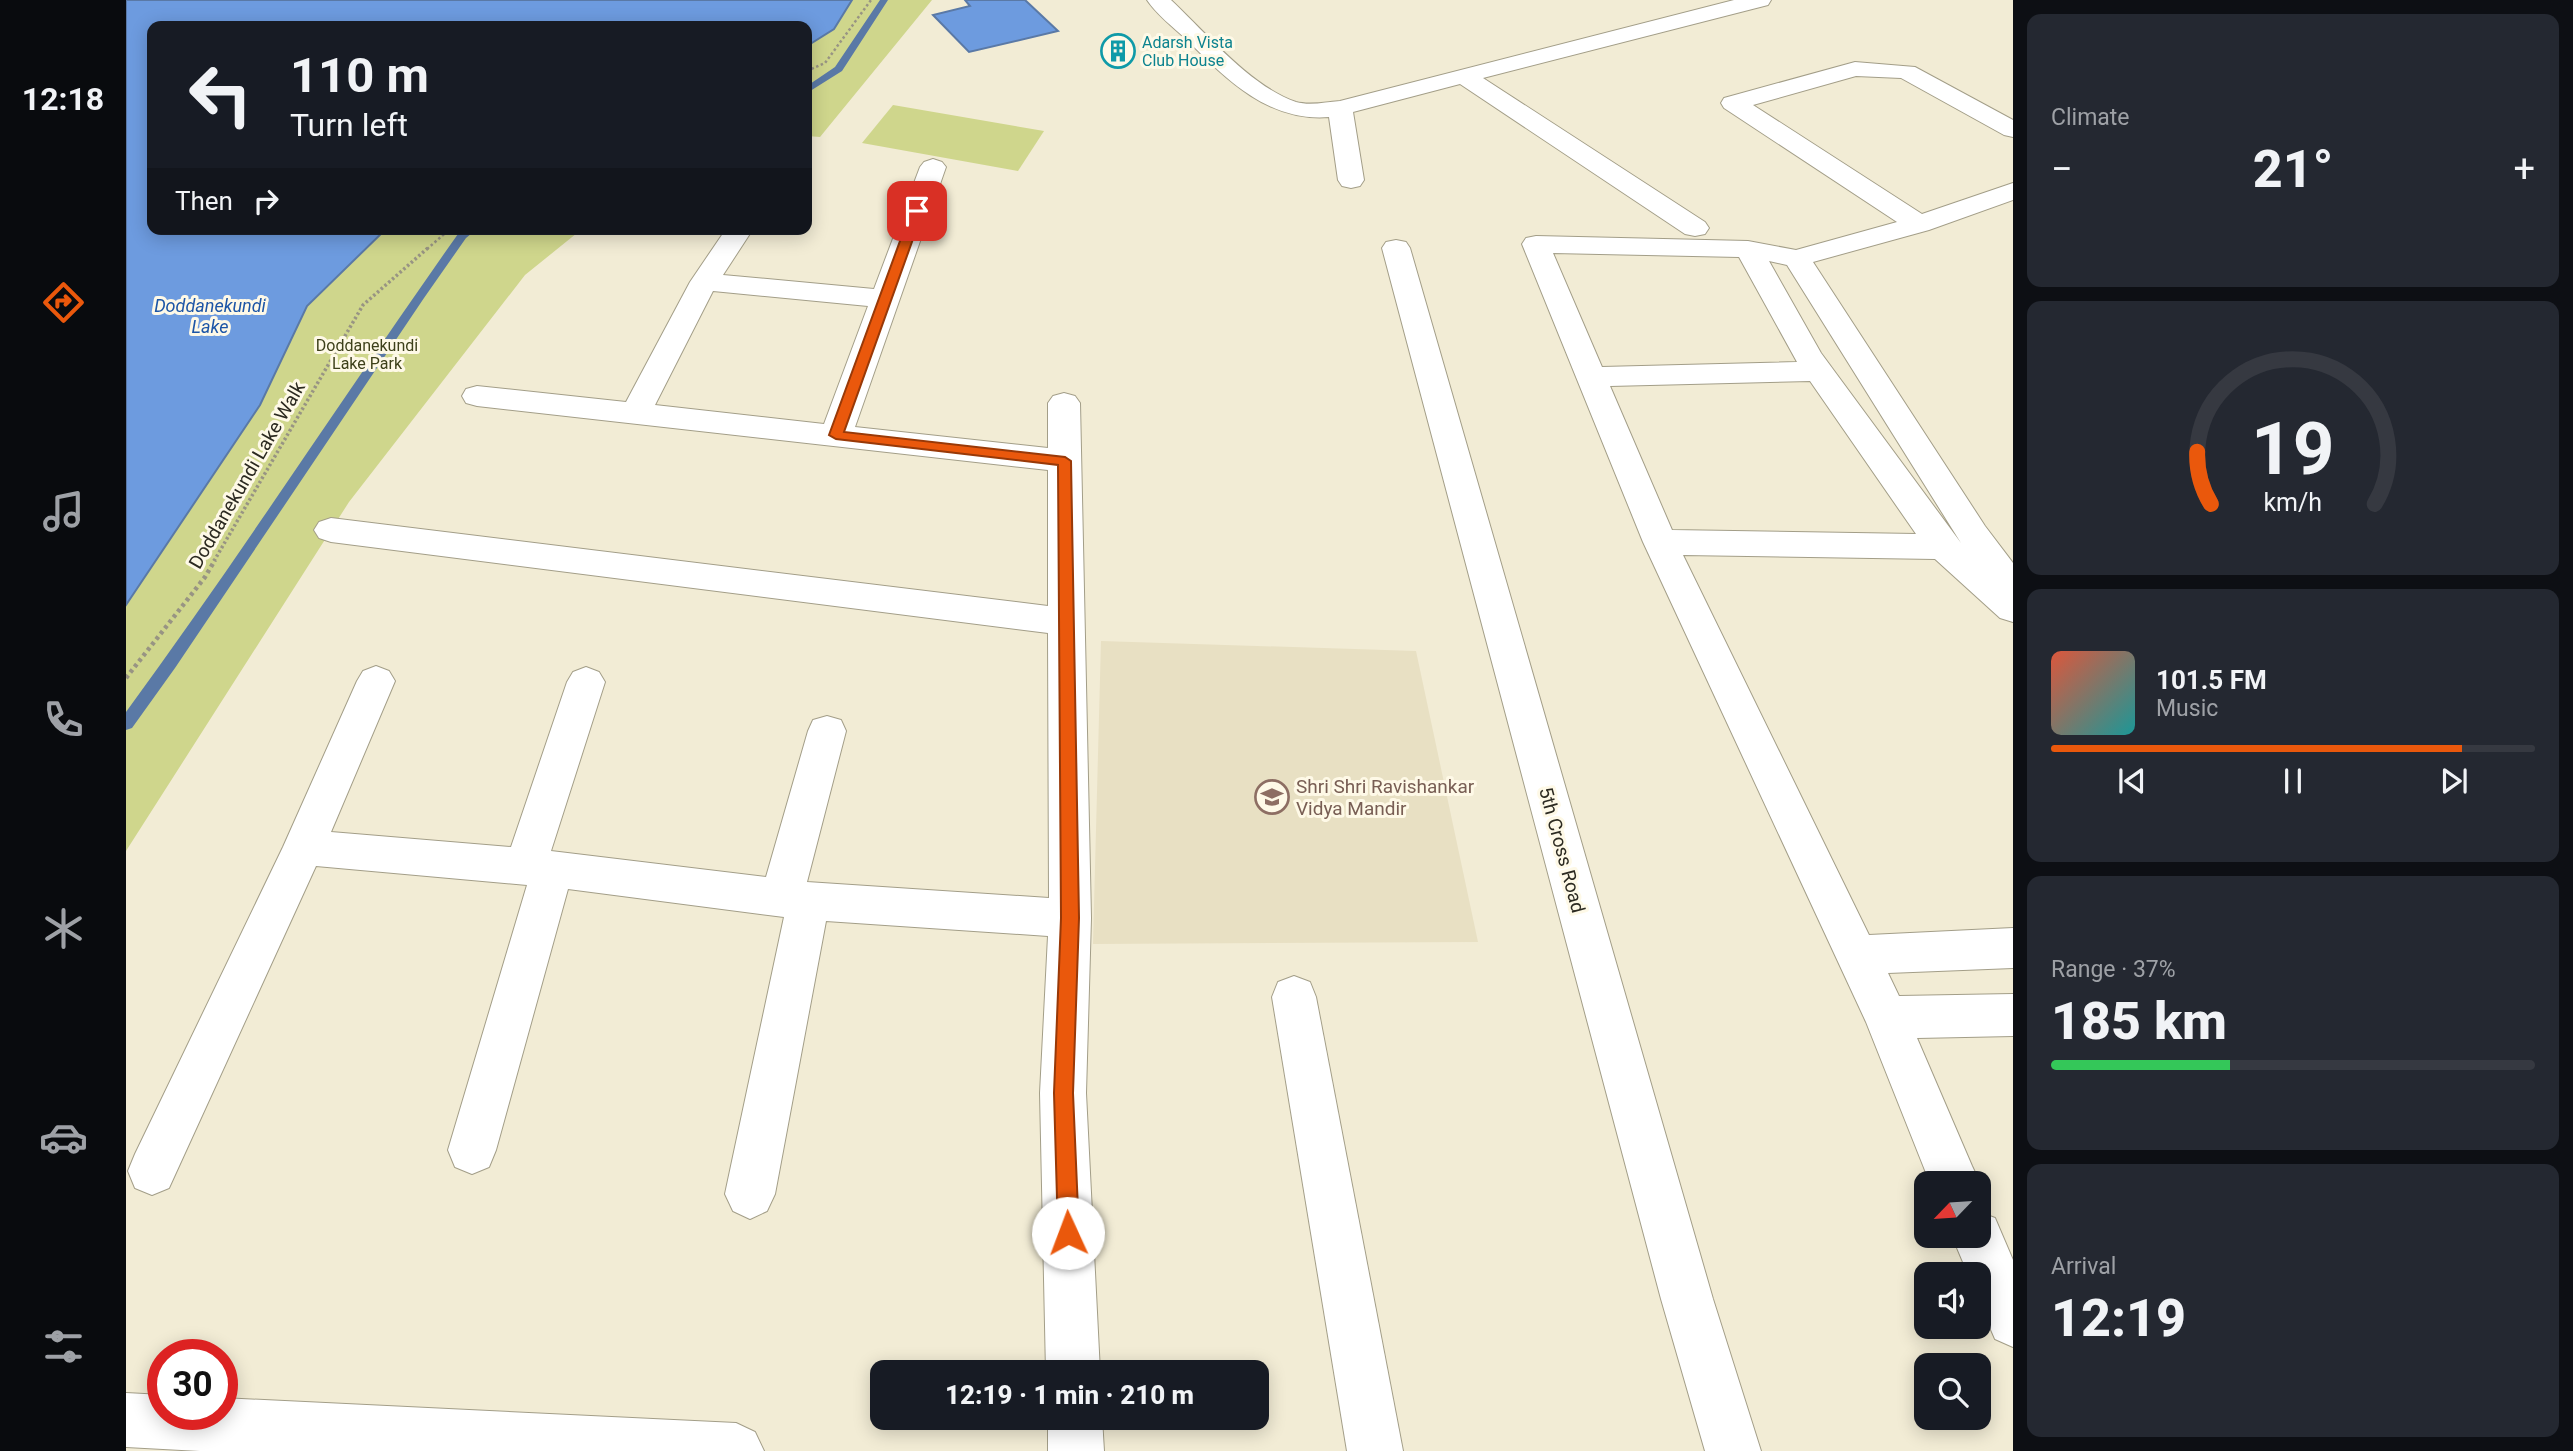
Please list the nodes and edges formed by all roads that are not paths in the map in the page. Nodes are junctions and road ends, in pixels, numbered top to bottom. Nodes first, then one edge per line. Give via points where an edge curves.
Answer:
1 (1158, 0) edge
2 (1760, 0) edge
3 (1464, 76) junction
4 (1340, 108) junction
5 (2013, 130) edge
6 (933, 167) dead end
7 (1351, 180) dead end
8 (2013, 191) edge
9 (1919, 224) junction
10 (1695, 228) dead end
11 (736, 235) edge
12 (1396, 248) dead end
13 (1748, 249) junction
14 (1797, 258) junction
15 (704, 282) junction
16 (885, 299) junction
17 (1813, 363) junction
18 (1586, 364) junction
19 (477, 396) dead end
20 (1064, 403) dead end
21 (635, 414) junction
22 (836, 435) junction
23 (1065, 461) junction
24 (1654, 529) junction
25 (331, 530) dead end
26 (1934, 534) junction
27 (2013, 588) edge
28 (2013, 609) edge
29 (1067, 622) junction
30 (376, 681) dead end
31 (586, 682) dead end
32 (827, 732) dead end
33 (304, 847) junction
34 (539, 867) junction
35 (796, 899) junction
36 (1070, 918) junction
37 (2013, 948) edge
38 (1856, 955) junction
39 (1294, 997) dead end
40 (2013, 1015) edge
41 (1886, 1017) junction
42 (472, 1150) dead end
43 (152, 1171) dead end
44 (1950, 1171) edge
45 (750, 1194) dead end
46 (1982, 1248) edge
47 (2013, 1321) edge
48 (1073, 1360) edge
49 (126, 1420) edge
50 (1075, 1430) edge
51 (736, 1451) edge
52 (1076, 1451) edge
53 (1376, 1451) edge
54 (1732, 1451) edge

1 - 4 street via 1254,87 1288,107
2 - 3 street
3 - 4 street
3 - 10 street
4 - 7 street
5 - 9 street via 1907,72 1880,69 1855,69 1732,103
6 - 16 street
8 - 9 street
9 - 14 street
11 - 15 street
12 - 54 street, 5th Cross Road
13 - 14 street
13 - 17 street
13 - 18 street via 1536,244
14 - 27 street via 1958,512
15 - 16 street
15 - 21 street
16 - 22 street
17 - 18 street
17 - 26 street
18 - 24 street
19 - 21 street
20 - 23 street
21 - 22 street
22 - 23 street
23 - 29 street
24 - 26 street
24 - 38 street
25 - 29 street
26 - 28 street
29 - 36 street
30 - 33 street
31 - 34 street
32 - 35 street
33 - 34 street
33 - 43 street
34 - 35 street
34 - 42 street
35 - 36 street
35 - 45 street
36 - 48 street via 1063,1093
37 - 38 street
38 - 41 street
39 - 53 street
40 - 41 street
41 - 44 street
46 - 47 street
49 - 51 street
50 - 52 street

